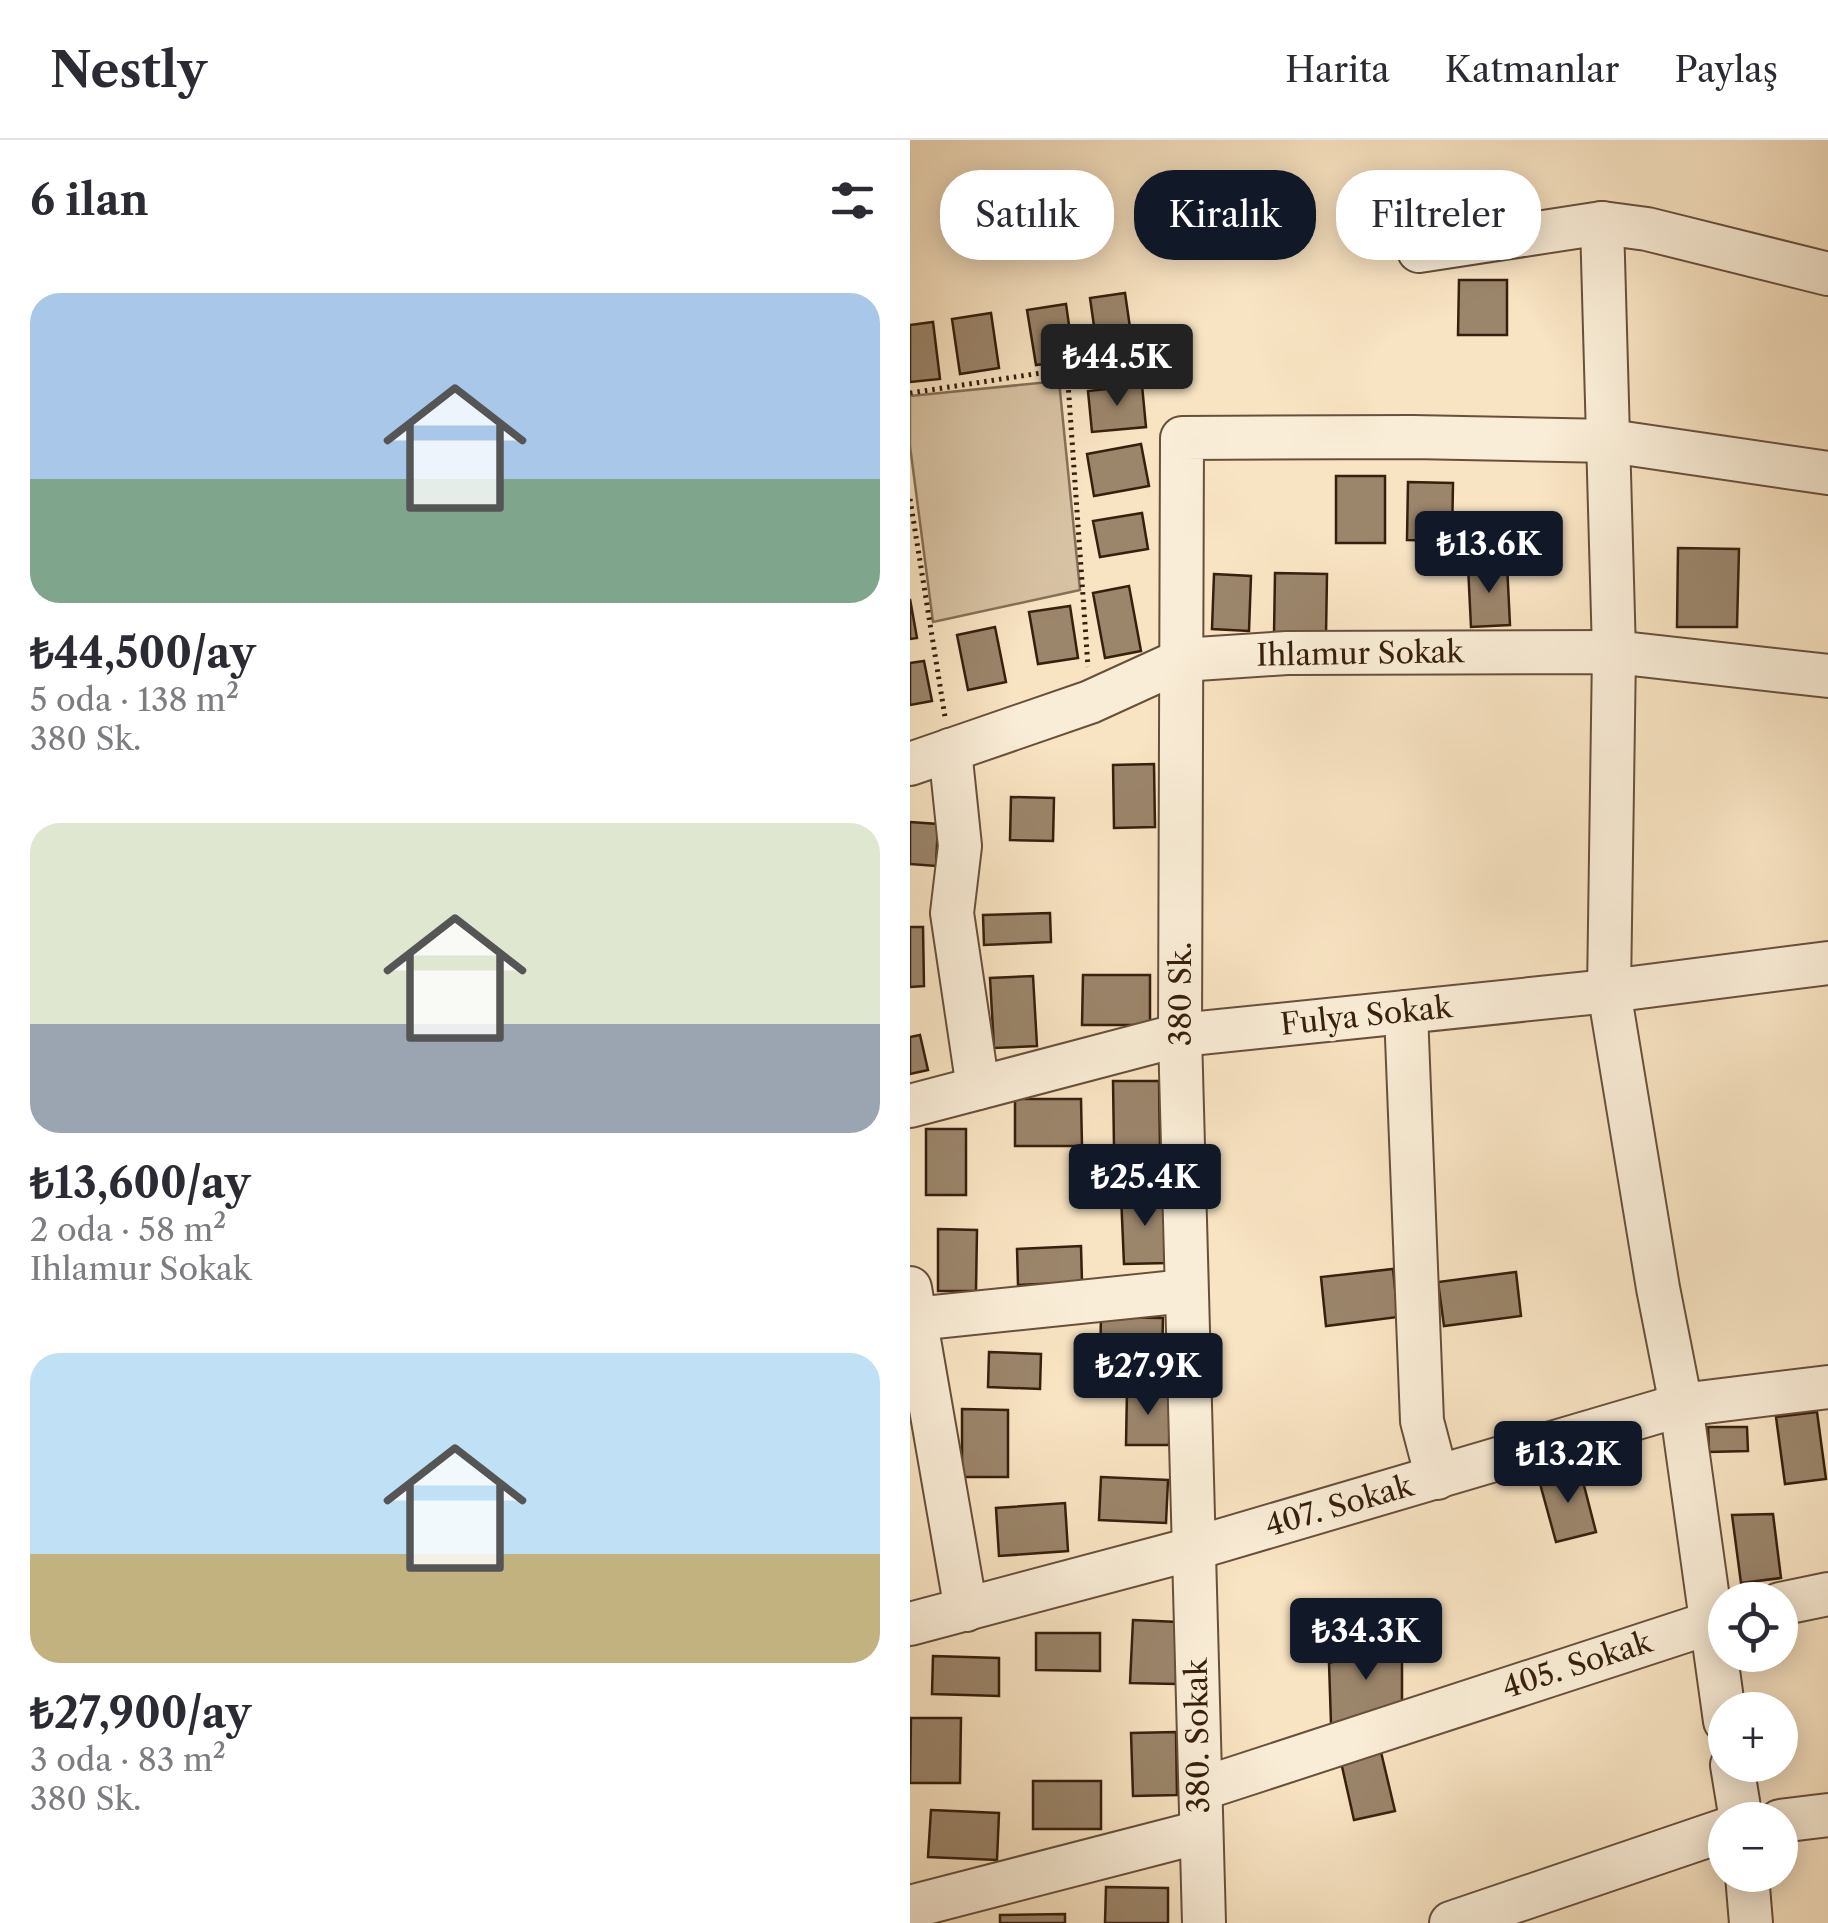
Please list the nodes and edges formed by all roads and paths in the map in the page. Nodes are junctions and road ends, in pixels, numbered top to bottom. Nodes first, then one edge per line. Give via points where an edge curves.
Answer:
1 (1602, 223) junction
2 (1541, 233) edge
3 (1828, 274) edge
4 (910, 393) edge
5 (1610, 441) junction
6 (1828, 472) edge
7 (910, 499) edge
8 (1614, 652) junction
9 (1182, 660) junction
10 (1828, 676) edge
11 (1090, 702) junction
12 (950, 750) junction
13 (910, 764) edge
14 (1828, 963) edge
15 (1610, 991) junction
16 (1406, 1012) junction
17 (1180, 1035) junction
18 (978, 1088) junction
19 (910, 1106) edge
20 (1186, 1291) junction
21 (913, 1304) edge
22 (1828, 1386) edge
23 (1681, 1405) junction
24 (1437, 1478) junction
25 (1192, 1549) junction
26 (1711, 1582) edge
27 (1828, 1594) edge
28 (1798, 1600) edge
29 (966, 1610) junction
30 (1708, 1623) edge
31 (910, 1624) edge
32 (1201, 1789) junction
33 (1828, 1815) edge
34 (1798, 1818) edge
35 (1200, 1832) junction
36 (1708, 1836) edge
37 (1748, 1892) edge
38 (910, 1907) edge
39 (1204, 1923) edge
40 (1451, 1923) edge
41 (1752, 1923) edge

1 - 2 street
1 - 3 street
1 - 5 street
4 - 11 path via 1067,369
5 - 6 street
5 - 8 street
5 - 9 street, 380 Sk. via 1182,438
7 - 12 path
8 - 9 street, Ihlamur Sokak via 1287,653
8 - 10 street, Ihlamur Sokak
8 - 15 street
9 - 11 street, Ihlamur Sokak
9 - 17 street, 380 Sk.
11 - 12 street, Ihlamur Sokak
12 - 13 street, Ihlamur Sokak
12 - 18 street via 960,846 952,913
14 - 15 street, Fulya Sokak
15 - 16 street, Fulya Sokak
15 - 23 street
16 - 17 street, Fulya Sokak
16 - 24 street via 1422,1421
17 - 18 street, Fulya Sokak
17 - 20 street, 380 Sk.
18 - 19 street, Fulya Sokak
20 - 21 street
20 - 25 street, 380 Sk.
21 - 29 street
22 - 23 street, 407. Sokak
23 - 24 street, 407. Sokak
23 - 26 street
24 - 25 street, 407. Sokak
25 - 29 street, 407. Sokak
25 - 32 street, 380. Sokak
27 - 28 street
29 - 31 street, 407. Sokak
30 - 32 street, 405. Sokak
32 - 35 street, 380. Sokak
33 - 34 street
35 - 38 street
35 - 39 street, 380. Sokak
36 - 40 street
37 - 41 street

